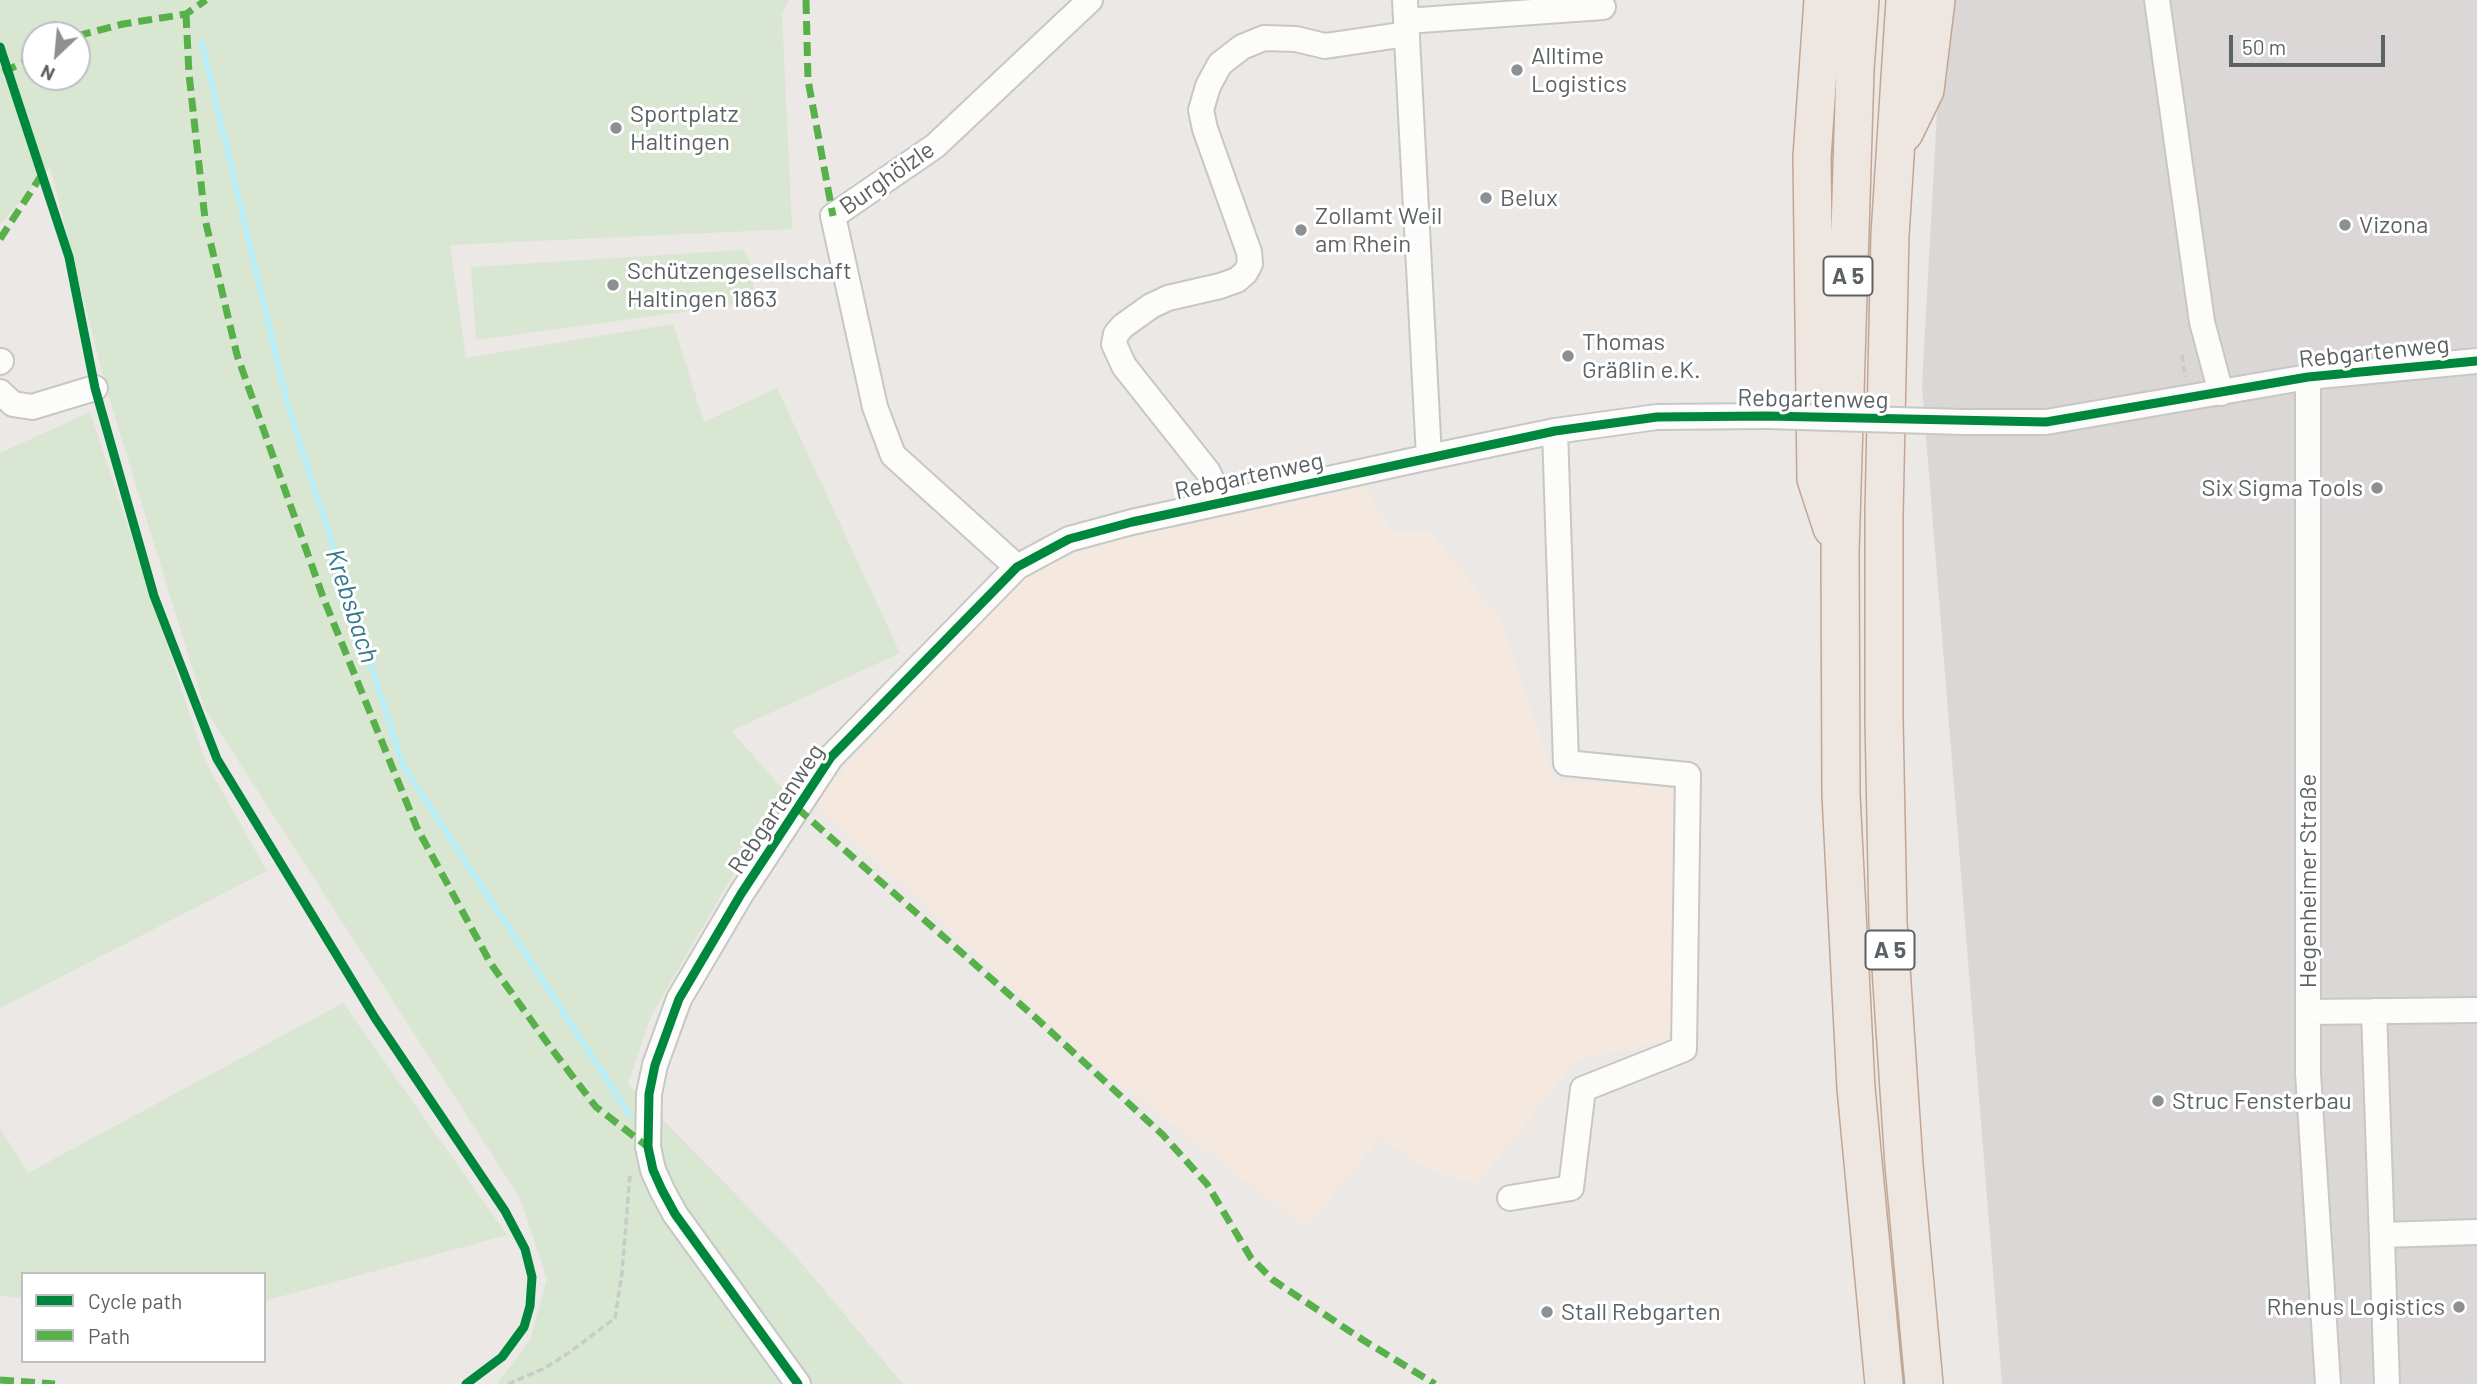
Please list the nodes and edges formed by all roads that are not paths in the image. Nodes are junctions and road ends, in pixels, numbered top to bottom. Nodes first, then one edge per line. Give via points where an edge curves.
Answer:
1 (1090, 0) edge
2 (1798, 0) edge
3 (1823, 0) edge
4 (1860, 0) edge
5 (1905, 0) edge
6 (1936, 0) edge
7 (2157, 0) edge
8 (1602, 7) dead end
9 (1406, 18) edge
10 (1894, 153) junction
11 (1812, 157) junction
12 (2477, 361) edge
13 (2308, 377) junction
14 (95, 388) dead end
15 (2221, 393) junction
16 (4, 401) edge
17 (1555, 431) junction
18 (1430, 457) junction
19 (1222, 502) junction
20 (1840, 552) junction
21 (1017, 567) junction
22 (2477, 1010) edge
23 (2374, 1011) junction
24 (2308, 1012) junction
25 (1510, 1198) dead end
26 (2477, 1233) edge
27 (2382, 1235) junction
28 (798, 1384) edge
29 (1884, 1384) edge
30 (1924, 1384) edge
31 (2328, 1384) edge
32 (2387, 1384) edge

1 - 21 street, Burghölzle via 935,146 832,216 875,407 892,455
2 - 11 highway via 1800,128
3 - 11 highway
4 - 20 highway, A 5
5 - 10 highway, A 5
6 - 10 highway via 1924,90
7 - 15 street via 2202,322
8 - 9 street
9 - 18 street
9 - 19 street via 1325,46 1264,38 1220,64 1209,86 1201,110 1205,129 1250,264 1237,280 1151,306 1123,326 1114,344 1124,366 1208,472
10 - 30 highway, A 5 via 1884,514 1888,908
11 - 20 highway via 1816,479
12 - 13 street, Rebgartenweg
13 - 15 street, Rebgartenweg
13 - 24 street, Hegenheimer Straße
14 - 16 street via 33,407
15 - 17 street, Rebgartenweg, bridge via 2046,422 1657,417
17 - 18 street, Rebgartenweg
17 - 25 street via 1566,763 1688,775 1684,1049 1583,1089 1571,1188
18 - 19 street, Rebgartenweg
19 - 21 street, Rebgartenweg via 1069,539
20 - 29 highway, A 5 via 1841,795 1856,1088
21 - 28 street, Rebgartenweg via 831,757 678,999 658,1055 649,1094 648,1145 653,1170 675,1214
22 - 23 street
23 - 24 street
23 - 27 street
24 - 31 street, Hegenheimer Straße
26 - 27 street
27 - 32 street

